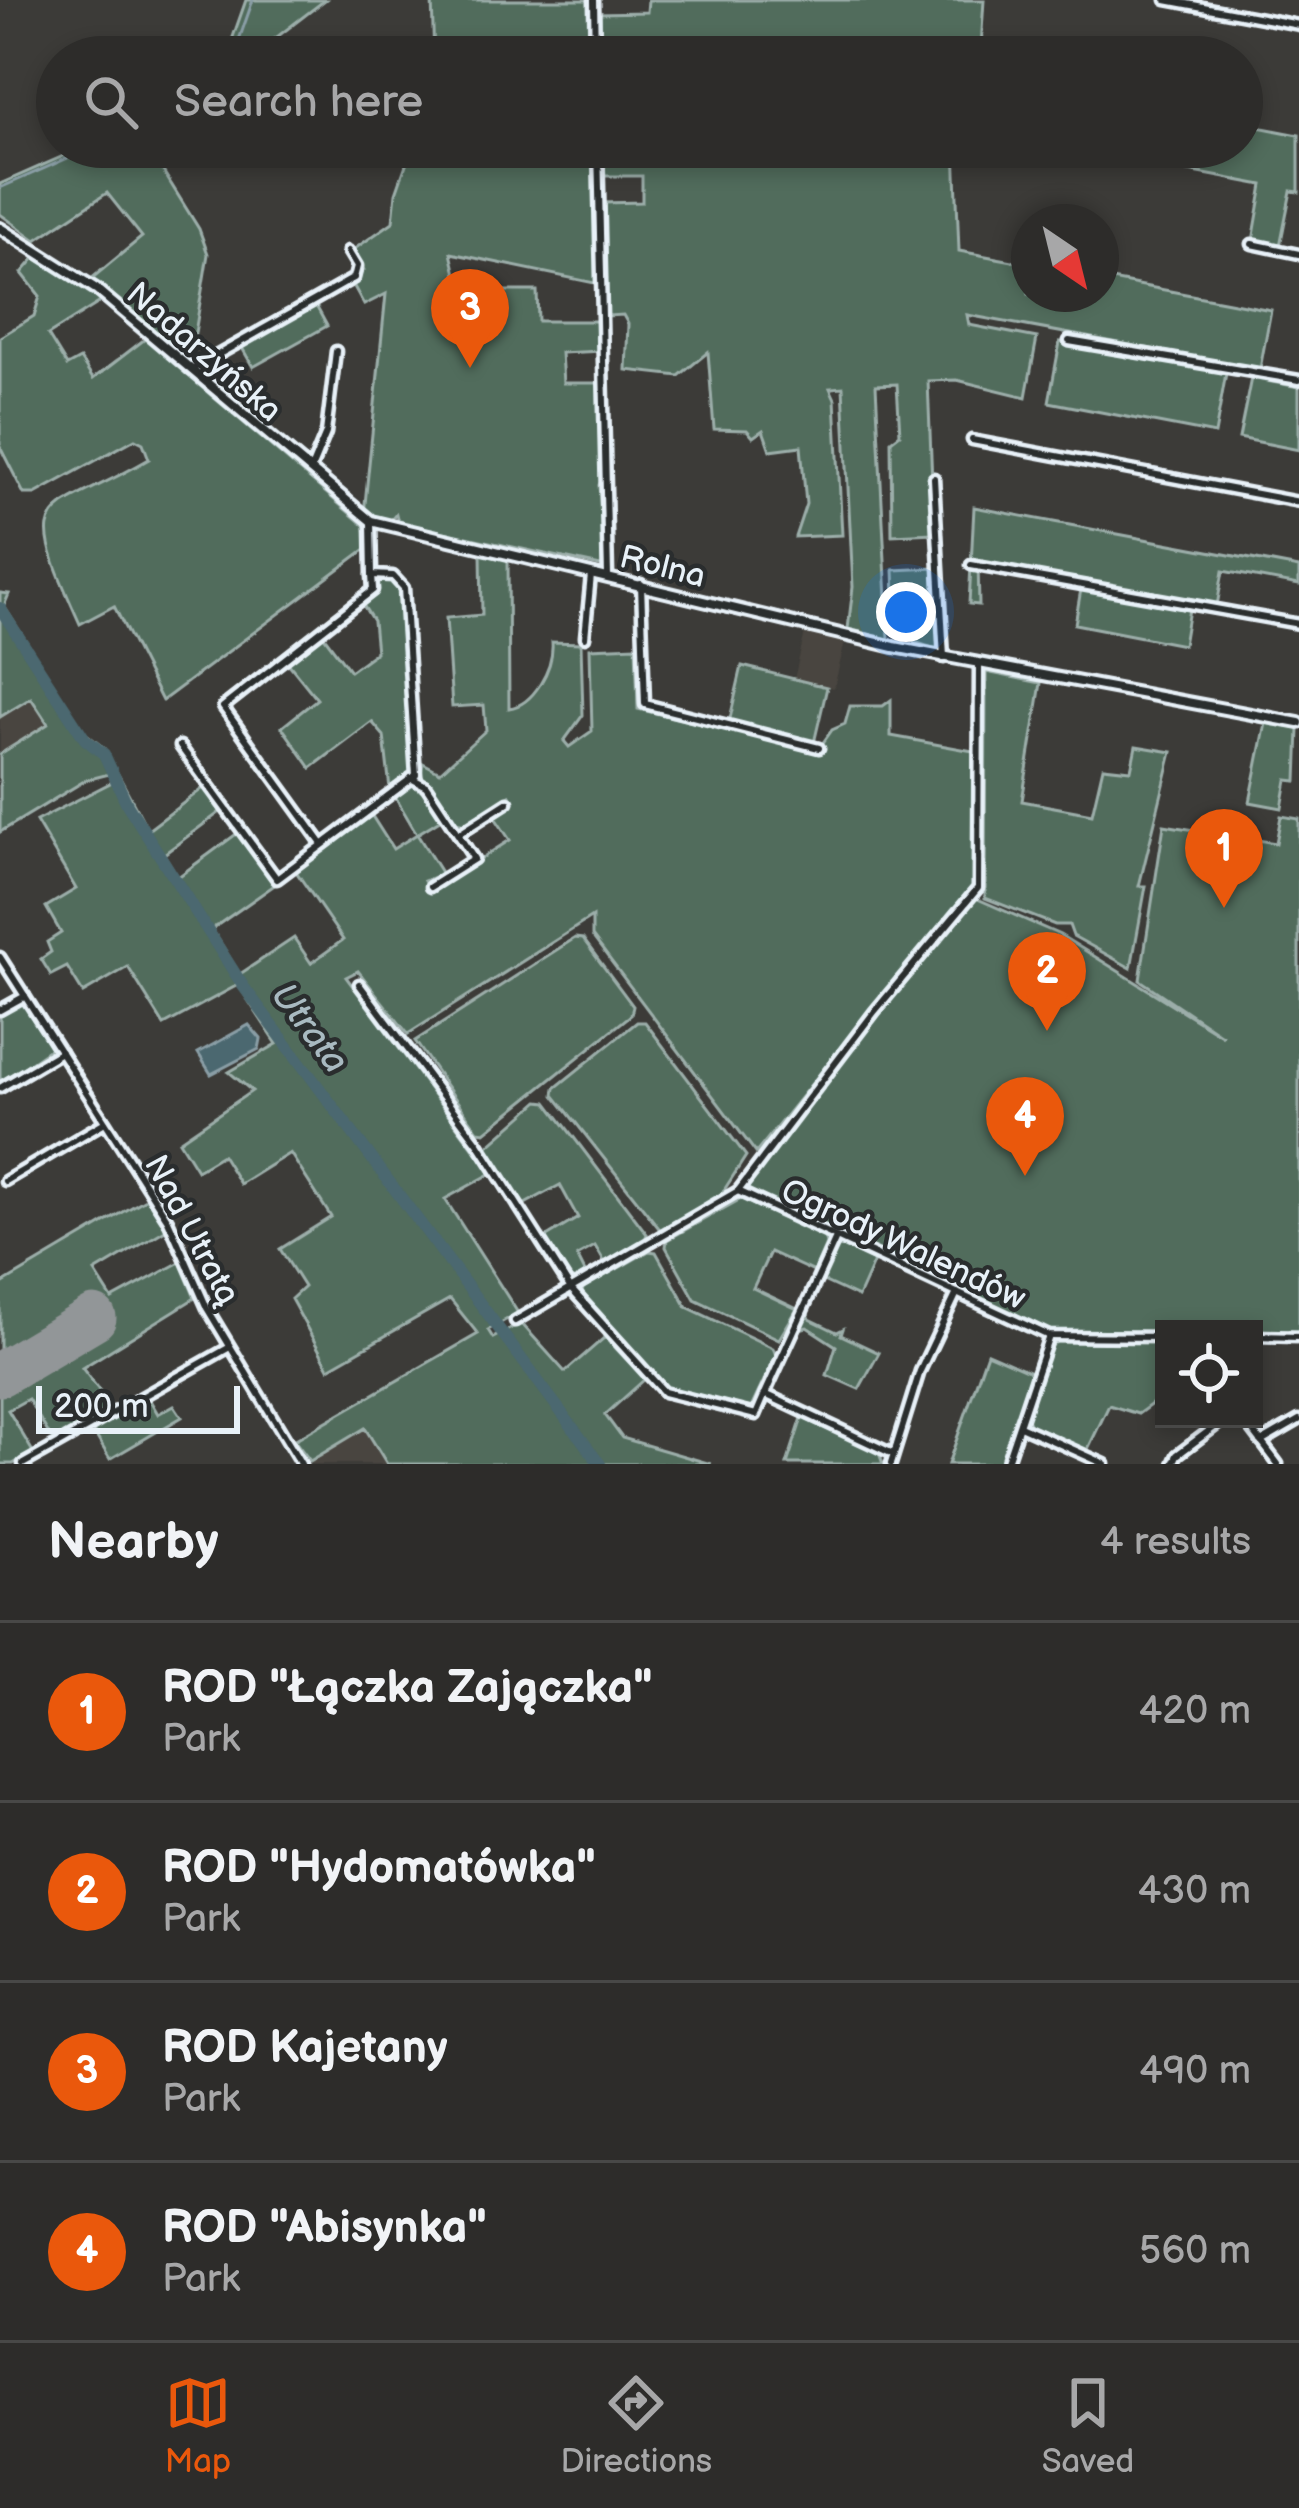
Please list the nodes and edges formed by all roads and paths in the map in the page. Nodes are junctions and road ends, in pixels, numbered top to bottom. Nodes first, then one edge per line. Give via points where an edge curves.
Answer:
1 (593, 0) edge
2 (1166, 0) edge
3 (1299, 26) edge
4 (594, 36) edge
5 (598, 168) edge
6 (0, 228) edge
7 (1252, 244) dead end
8 (348, 250) dead end
9 (1299, 254) edge
10 (1069, 341) dead end
11 (336, 351) dead end
12 (190, 370) junction
13 (1299, 380) edge
14 (972, 440) dead end
15 (310, 472) junction
16 (934, 478) dead end
17 (1299, 502) edge
18 (371, 521) junction
19 (971, 565) dead end
20 (591, 571) junction
21 (372, 574) junction
22 (608, 576) junction
23 (641, 584) junction
24 (1299, 624) edge
25 (585, 637) dead end
26 (944, 658) junction
27 (979, 665) junction
28 (1299, 723) edge
29 (180, 746) dead end
30 (819, 748) dead end
31 (411, 778) junction
32 (508, 802) dead end
33 (458, 834) junction
34 (322, 844) junction
35 (430, 887) dead end
36 (0, 957) edge
37 (359, 984) dead end
38 (25, 996) junction
39 (0, 1010) edge
40 (61, 1052) junction
41 (0, 1088) edge
42 (105, 1121) junction
43 (5, 1181) dead end
44 (738, 1191) junction
45 (836, 1238) junction
46 (571, 1289) junction
47 (957, 1293) junction
48 (515, 1321) dead end
49 (1049, 1336) junction
50 (1155, 1336) edge
51 (1263, 1336) edge
52 (1299, 1337) edge
53 (230, 1347) junction
54 (765, 1394) junction
55 (1299, 1420) edge
56 (1019, 1426) junction
57 (1215, 1428) edge
58 (1251, 1428) edge
59 (1261, 1442) junction
60 (892, 1459) edge
61 (23, 1464) edge
62 (301, 1464) edge
63 (1006, 1464) edge
64 (1105, 1464) edge
65 (1173, 1464) edge
66 (1278, 1464) edge

1 - 4 street
2 - 3 street
5 - 22 street
6 - 12 street, Nadarzyńska via 96,289
7 - 9 street
8 - 12 street via 357,266 353,278
10 - 13 street
11 - 15 street via 326,433
12 - 15 street, Nadarzyńska
14 - 17 street
15 - 18 street, Nadarzyńska
16 - 26 street
18 - 20 street, Rolna
18 - 21 street
19 - 24 street
20 - 22 street, Rolna
20 - 25 street
21 - 31 street via 393,576 404,588 417,769
21 - 34 street via 373,590 224,707
22 - 23 street, Rolna
23 - 26 street, Rolna
23 - 30 street via 645,704
26 - 27 street, Rolna
27 - 28 street, Rolna
27 - 44 street via 978,889
29 - 34 street via 277,879
31 - 33 street via 426,786
31 - 34 street
32 - 33 street
33 - 35 street via 474,859
36 - 38 street, Nad Utratą
37 - 46 street via 478,1143
38 - 39 street
38 - 40 street, Nad Utratą
40 - 41 street
40 - 42 street, Nad Utratą
42 - 43 street
42 - 53 street, Nad Utratą via 168,1220
44 - 45 street, Ogrody Walendów
44 - 46 street, Ogrody Walendów
45 - 47 street, Ogrody Walendów
45 - 54 street
46 - 48 street, Ogrody Walendów
46 - 54 street via 664,1392 756,1415
47 - 49 street, Ogrody Walendów
47 - 60 street via 920,1371
49 - 50 street, Ogrody Walendów
49 - 56 street
51 - 52 street
53 - 61 street
53 - 62 street, Nad Utratą
54 - 60 street
55 - 59 street
56 - 63 street
56 - 64 street
57 - 65 street
58 - 59 street
59 - 66 street

